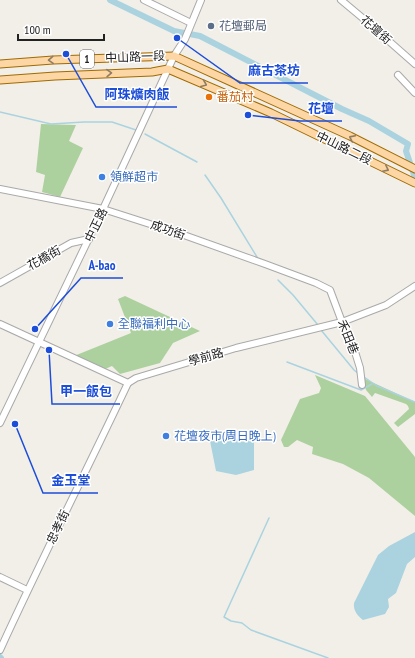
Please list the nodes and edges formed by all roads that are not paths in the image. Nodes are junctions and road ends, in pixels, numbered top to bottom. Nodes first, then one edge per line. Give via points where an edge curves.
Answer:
1 (144, 0) edge
2 (201, 0) edge
3 (341, 0) edge
4 (191, 23) junction
5 (174, 56) junction
6 (414, 60) edge
7 (0, 64) edge
8 (168, 69) junction
9 (398, 75) dead end
10 (0, 80) edge
11 (415, 93) edge
12 (415, 169) edge
13 (412, 182) edge
14 (0, 189) edge
15 (103, 209) junction
16 (89, 239) junction
17 (0, 283) edge
18 (415, 286) edge
19 (330, 290) joint
20 (342, 322) junction
21 (0, 324) edge
22 (38, 342) junction
23 (128, 383) junction
24 (362, 385) dead end
25 (0, 423) edge
26 (0, 577) edge
27 (27, 590) junction
28 (0, 650) edge

1 - 4 street
2 - 4 street
3 - 6 street, 花壇街
4 - 5 street
5 -> 7 main road, 中山路一段 / 1
5 - 8 street
12 -> 5 main road, 中山路二段 / 1 via 350,136
10 -> 8 main road, 中山路一段 / 1
8 -> 13 main road, 中山路二段 via 272,113
8 - 15 street, 中正路
9 - 11 street
14 - 15 street, 成功街
15 - 16 street, 中正路
15 - 19 street, 成功街 via 265,264
16 - 17 street, 花橋街 via 71,243
16 - 22 street, 中正路
18 - 20 street, 學前路 via 386,305
19 - 20 street, 禾田巷
20 - 23 street, 學前路 via 236,348 136,378
20 - 24 street, 禾田巷 via 351,339 360,368
21 - 22 street
22 - 23 street
22 - 25 street, 中正路
23 - 27 street, 忠孝街
26 - 27 street
27 - 28 street, 忠孝街

